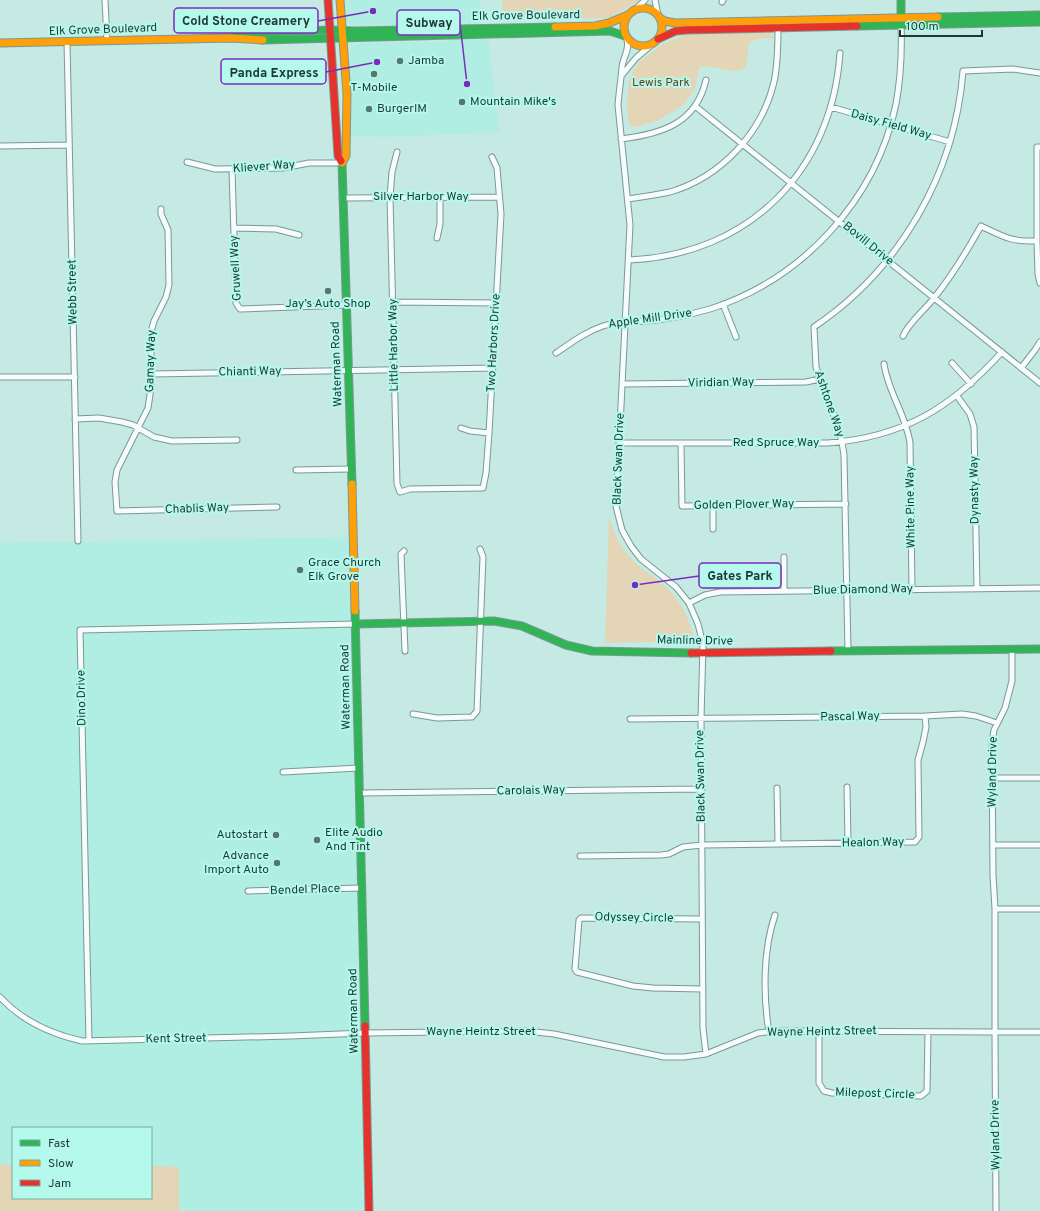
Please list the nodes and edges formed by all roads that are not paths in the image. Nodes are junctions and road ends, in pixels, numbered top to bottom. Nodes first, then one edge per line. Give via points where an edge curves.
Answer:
1 (105, 0) edge
2 (328, 0) edge
3 (340, 0) edge
4 (645, 0) edge
5 (655, 0) edge
6 (901, 0) edge
7 (636, 9) junction
8 (628, 15) junction
9 (1040, 15) edge
10 (659, 16) junction
11 (901, 21) junction
12 (1040, 22) edge
13 (778, 27) junction
14 (330, 30) junction
15 (343, 30) junction
16 (230, 38) junction
17 (331, 38) junction
18 (344, 38) junction
19 (626, 38) junction
20 (658, 39) junction
21 (106, 41) junction
22 (67, 42) junction
23 (0, 43) edge
24 (650, 46) junction
25 (840, 52) dead end
26 (1040, 73) edge
27 (622, 75) junction
28 (706, 80) dead end
29 (695, 106) junction
30 (831, 107) junction
31 (891, 124) junction
32 (621, 139) junction
33 (950, 142) junction
34 (743, 144) junction
35 (70, 145) junction
36 (0, 146) edge
37 (1040, 147) edge
38 (397, 152) dead end
39 (492, 157) dead end
40 (187, 162) dead end
41 (342, 163) junction
42 (232, 169) junction
43 (791, 183) junction
44 (390, 197) junction
45 (440, 197) junction
46 (499, 197) junction
47 (342, 198) junction
48 (628, 198) junction
49 (161, 209) dead end
50 (839, 222) junction
51 (234, 228) junction
52 (299, 235) dead end
53 (437, 238) dead end
54 (1037, 241) junction
55 (629, 260) junction
56 (888, 260) junction
57 (1040, 283) edge
58 (934, 298) junction
59 (393, 302) junction
60 (496, 302) junction
61 (724, 304) junction
62 (346, 305) junction
63 (626, 322) junction
64 (902, 336) dead end
65 (736, 337) dead end
66 (1040, 342) edge
67 (1002, 352) junction
68 (556, 353) dead end
69 (952, 363) dead end
70 (884, 364) dead end
71 (493, 368) junction
72 (1021, 368) junction
73 (394, 369) junction
74 (348, 370) junction
75 (151, 374) junction
76 (0, 377) edge
77 (75, 377) junction
78 (820, 379) junction
79 (1040, 383) edge
80 (622, 384) junction
81 (971, 384) junction
82 (957, 396) junction
83 (75, 419) junction
84 (906, 426) junction
85 (461, 428) dead end
86 (138, 429) junction
87 (489, 433) junction
88 (237, 440) dead end
89 (842, 442) junction
90 (619, 443) junction
91 (681, 444) junction
92 (351, 469) junction
93 (296, 470) dead end
94 (482, 488) joint
95 (846, 504) junction
96 (712, 506) junction
97 (277, 507) dead end
98 (117, 511) joint
99 (713, 528) dead end
100 (78, 542) dead end
101 (480, 549) dead end
102 (404, 551) dead end
103 (784, 558) dead end
104 (1040, 588) edge
105 (977, 589) junction
106 (847, 590) junction
107 (912, 590) junction
108 (784, 591) junction
109 (689, 603) junction
110 (481, 620) junction
111 (403, 622) junction
112 (356, 624) junction
113 (1040, 649) edge
114 (1012, 650) junction
115 (405, 651) dead end
116 (848, 652) junction
117 (704, 653) junction
118 (413, 714) dead end
119 (925, 716) junction
120 (630, 719) dead end
121 (701, 719) junction
122 (997, 723) junction
123 (359, 768) junction
124 (282, 772) dead end
125 (992, 778) junction
126 (1040, 778) edge
127 (847, 787) dead end
128 (777, 788) dead end
129 (702, 789) junction
130 (360, 793) junction
131 (778, 844) junction
132 (848, 844) junction
133 (702, 845) junction
134 (993, 845) junction
135 (1040, 845) edge
136 (580, 856) dead end
137 (362, 888) junction
138 (248, 892) dead end
139 (995, 909) junction
140 (1040, 909) edge
141 (775, 916) dead end
142 (702, 919) junction
143 (703, 989) junction
144 (0, 997) edge
145 (819, 1031) junction
146 (769, 1032) junction
147 (928, 1032) junction
148 (995, 1032) junction
149 (1040, 1032) edge
150 (365, 1033) junction
151 (89, 1041) junction
152 (706, 1054) junction
153 (369, 1211) edge
154 (996, 1211) edge

1 - 21 street
2 - 14 main road, Waterman Road
3 - 15 main road, Waterman Road
4 - 7 street
5 - 10 street
6 - 11 main road
7 - 8 main road
7 - 10 main road via 648,8
8 - 15 main road, Elk Grove Boulevard via 608,24 595,26
8 - 19 main road via 623,27
9 - 11 main road
10 - 11 main road via 665,21 675,23
10 - 20 main road via 662,33
11 - 12 main road
11 - 13 main road
11 - 31 street, Apple Mill Drive via 901,69
13 - 20 main road via 676,31
13 - 34 street via 777,65 771,92 761,117
14 - 15 main road, Elk Grove Boulevard
14 - 16 main road, Elk Grove Boulevard via 244,33
14 - 17 main road, Waterman Road
15 - 18 main road, Waterman Road
16 - 17 main road, Elk Grove Boulevard
16 - 21 main road, Elk Grove Boulevard
17 - 18 main road, Elk Grove Boulevard
17 - 41 main road, Waterman Road via 338,156
18 - 19 main road, Elk Grove Boulevard via 610,31
18 - 41 main road, Waterman Road via 347,94 346,156
19 - 24 main road via 636,45
19 - 27 street, Black Swan Drive via 628,49 622,66
20 - 24 main road
21 - 22 main road, Elk Grove Boulevard
22 - 23 main road, Elk Grove Boulevard
22 - 35 street, Webb Street
24 - 27 street, Black Swan Drive
25 - 30 street via 837,83
26 - 33 street via 1013,69 963,71
27 - 32 street, Black Swan Drive via 618,105
28 - 29 street
29 - 32 street via 680,120 662,131
29 - 34 street, Bovill Drive
30 - 31 street, Daisy Field Way
30 - 43 street via 812,152
31 - 33 street, Daisy Field Way
31 - 50 street, Apple Mill Drive via 872,172
32 - 48 street, Black Swan Drive
33 - 56 street via 924,205
34 - 43 street, Bovill Drive
34 - 48 street via 732,156 691,184 660,194
35 - 36 street
35 - 77 street, Webb Street
37 - 54 street via 1037,147
38 - 44 street, Little Harbor Way
39 - 46 street, Two Harbors Drive via 497,168
40 - 42 street, Kliever Way via 215,169
41 - 42 street, Kliever Way
41 - 47 main road, Waterman Road
42 - 51 street, Gruwell Way
43 - 50 street, Bovill Drive
43 - 55 street via 764,210 721,238 679,253
44 - 45 street, Silver Harbor Way
44 - 47 street, Silver Harbor Way
44 - 59 street, Little Harbor Way
45 - 46 street, Silver Harbor Way
45 - 53 street
46 - 60 street, Two Harbors Drive via 501,214
47 - 62 main road, Waterman Road
48 - 55 street, Black Swan Drive
49 - 75 street, Gamay Way via 168,230 170,279 168,291 151,332
50 - 56 street, Bovill Drive
50 - 61 street, Apple Mill Drive via 809,253 780,275 748,294
51 - 52 street via 276,229
51 - 62 street, Gruwell Way via 236,303 240,309
54 - 57 street
54 - 58 street via 1022,242 1008,239 981,226 960,263
55 - 63 street, Black Swan Drive
56 - 58 street, Bovill Drive
56 - 78 street, Ashtone Way via 854,296 814,327 815,355
58 - 64 street via 906,328
58 - 67 street, Bovill Drive
59 - 60 street
59 - 73 street, Little Harbor Way
60 - 71 street, Two Harbors Drive
61 - 63 street, Apple Mill Drive via 696,313
61 - 65 street
62 - 74 main road, Waterman Road
63 - 68 street, Apple Mill Drive via 596,328
63 - 80 street, Black Swan Drive
66 - 72 street
67 - 72 street, Bovill Drive
67 - 81 street, Red Spruce Way
69 - 81 street
70 - 84 street, White Pine Way via 886,376
71 - 73 street, Chianti Way
71 - 87 street, Two Harbors Drive
72 - 79 street, Bovill Drive
73 - 74 street, Chianti Way
73 - 94 street, Little Harbor Way via 397,484 400,492 410,489
74 - 75 street, Chianti Way
74 - 92 main road, Waterman Road
75 - 86 street, Gamay Way via 150,402
76 - 77 street
77 - 83 street, Webb Street
78 - 80 street, Viridian Way via 806,382
78 - 89 street, Ashtone Way
80 - 90 street, Black Swan Drive
81 - 82 street, Red Spruce Way
82 - 84 street, Red Spruce Way via 934,412
82 - 105 street, Dynasty Way via 970,414 974,427
83 - 86 street via 111,419
83 - 100 street, Webb Street
84 - 89 street, Red Spruce Way via 879,435
84 - 107 street, White Pine Way via 910,443
85 - 87 street
86 - 88 street via 154,437 172,441
86 - 98 street, Gamay Way via 117,470
87 - 94 street, Two Harbors Drive via 486,473
89 - 91 street, Red Spruce Way
89 - 95 street, Ashtone Way
90 - 91 street, Red Spruce Way
90 - 109 street, Black Swan Drive via 616,506 622,530 638,555 676,586
91 - 96 street, Golden Plover Way via 682,506
92 - 93 street
92 - 112 main road, Waterman Road
95 - 96 street, Golden Plover Way
95 - 106 street, Ashtone Way
96 - 99 street
97 - 98 street, Chablis Way
101 - 110 street via 483,557
102 - 111 street via 401,554
103 - 108 street
104 - 105 street, Blue Diamond Way
105 - 107 street, Blue Diamond Way
106 - 107 street, Blue Diamond Way
106 - 108 street, Blue Diamond Way
106 - 116 street, Ashtone Way
108 - 109 street, Blue Diamond Way via 713,592
109 - 117 street, Black Swan Drive via 698,624
110 - 111 main road, Mainline Drive
110 - 117 main road, Mainline Drive via 522,626 566,645 592,651
110 - 118 street via 477,711 472,717 437,718
111 - 112 main road, Mainline Drive
111 - 115 street
112 - 123 main road, Waterman Road
112 - 151 street, Dino Drive via 80,630
113 - 114 main road, Mainline Drive
114 - 116 main road, Mainline Drive
114 - 122 street, Wyland Drive via 1012,681
116 - 117 main road, Mainline Drive
117 - 121 street, Black Swan Drive
119 - 121 street, Pascal Way
119 - 122 street, Pascal Way via 962,714
119 - 132 street, Healon Way via 926,727 918,760 919,837 915,842
120 - 121 street, Pascal Way
121 - 129 street, Black Swan Drive
122 - 125 street, Wyland Drive via 992,744
123 - 124 street
123 - 130 main road, Waterman Road
125 - 126 street
125 - 134 street, Wyland Drive
127 - 132 street
128 - 131 street
129 - 130 street, Carolais Way
129 - 133 street, Black Swan Drive
130 - 137 main road, Waterman Road
131 - 132 street, Healon Way
131 - 133 street, Healon Way
133 - 136 street, Healon Way via 684,847 661,855
133 - 142 street, Black Swan Drive
134 - 135 street
134 - 139 street, Wyland Drive
137 - 138 street, Bendel Place
137 - 150 main road, Waterman Road
139 - 140 street
139 - 148 street
141 - 146 street via 767,947 766,1013
142 - 143 street, Black Swan Drive
142 - 143 street, Odyssey Circle via 581,918 575,969 577,972 633,986
143 - 152 street, Black Swan Drive
144 - 151 street, Kent Street via 15,1011 42,1028 66,1037
145 - 146 street, Wayne Heintz Street
145 - 147 street, Wayne Heintz Street
145 - 147 street, Milepost Circle via 819,1083 824,1091 921,1096 927,1091
146 - 152 street, Wayne Heintz Street via 758,1033
147 - 148 street, Wayne Heintz Street
148 - 149 street, Wayne Heintz Street
148 - 154 street, Wyland Drive
150 - 151 street, Kent Street
150 - 152 street, Wayne Heintz Street via 526,1031 554,1034 664,1057
150 - 153 main road, Waterman Road

